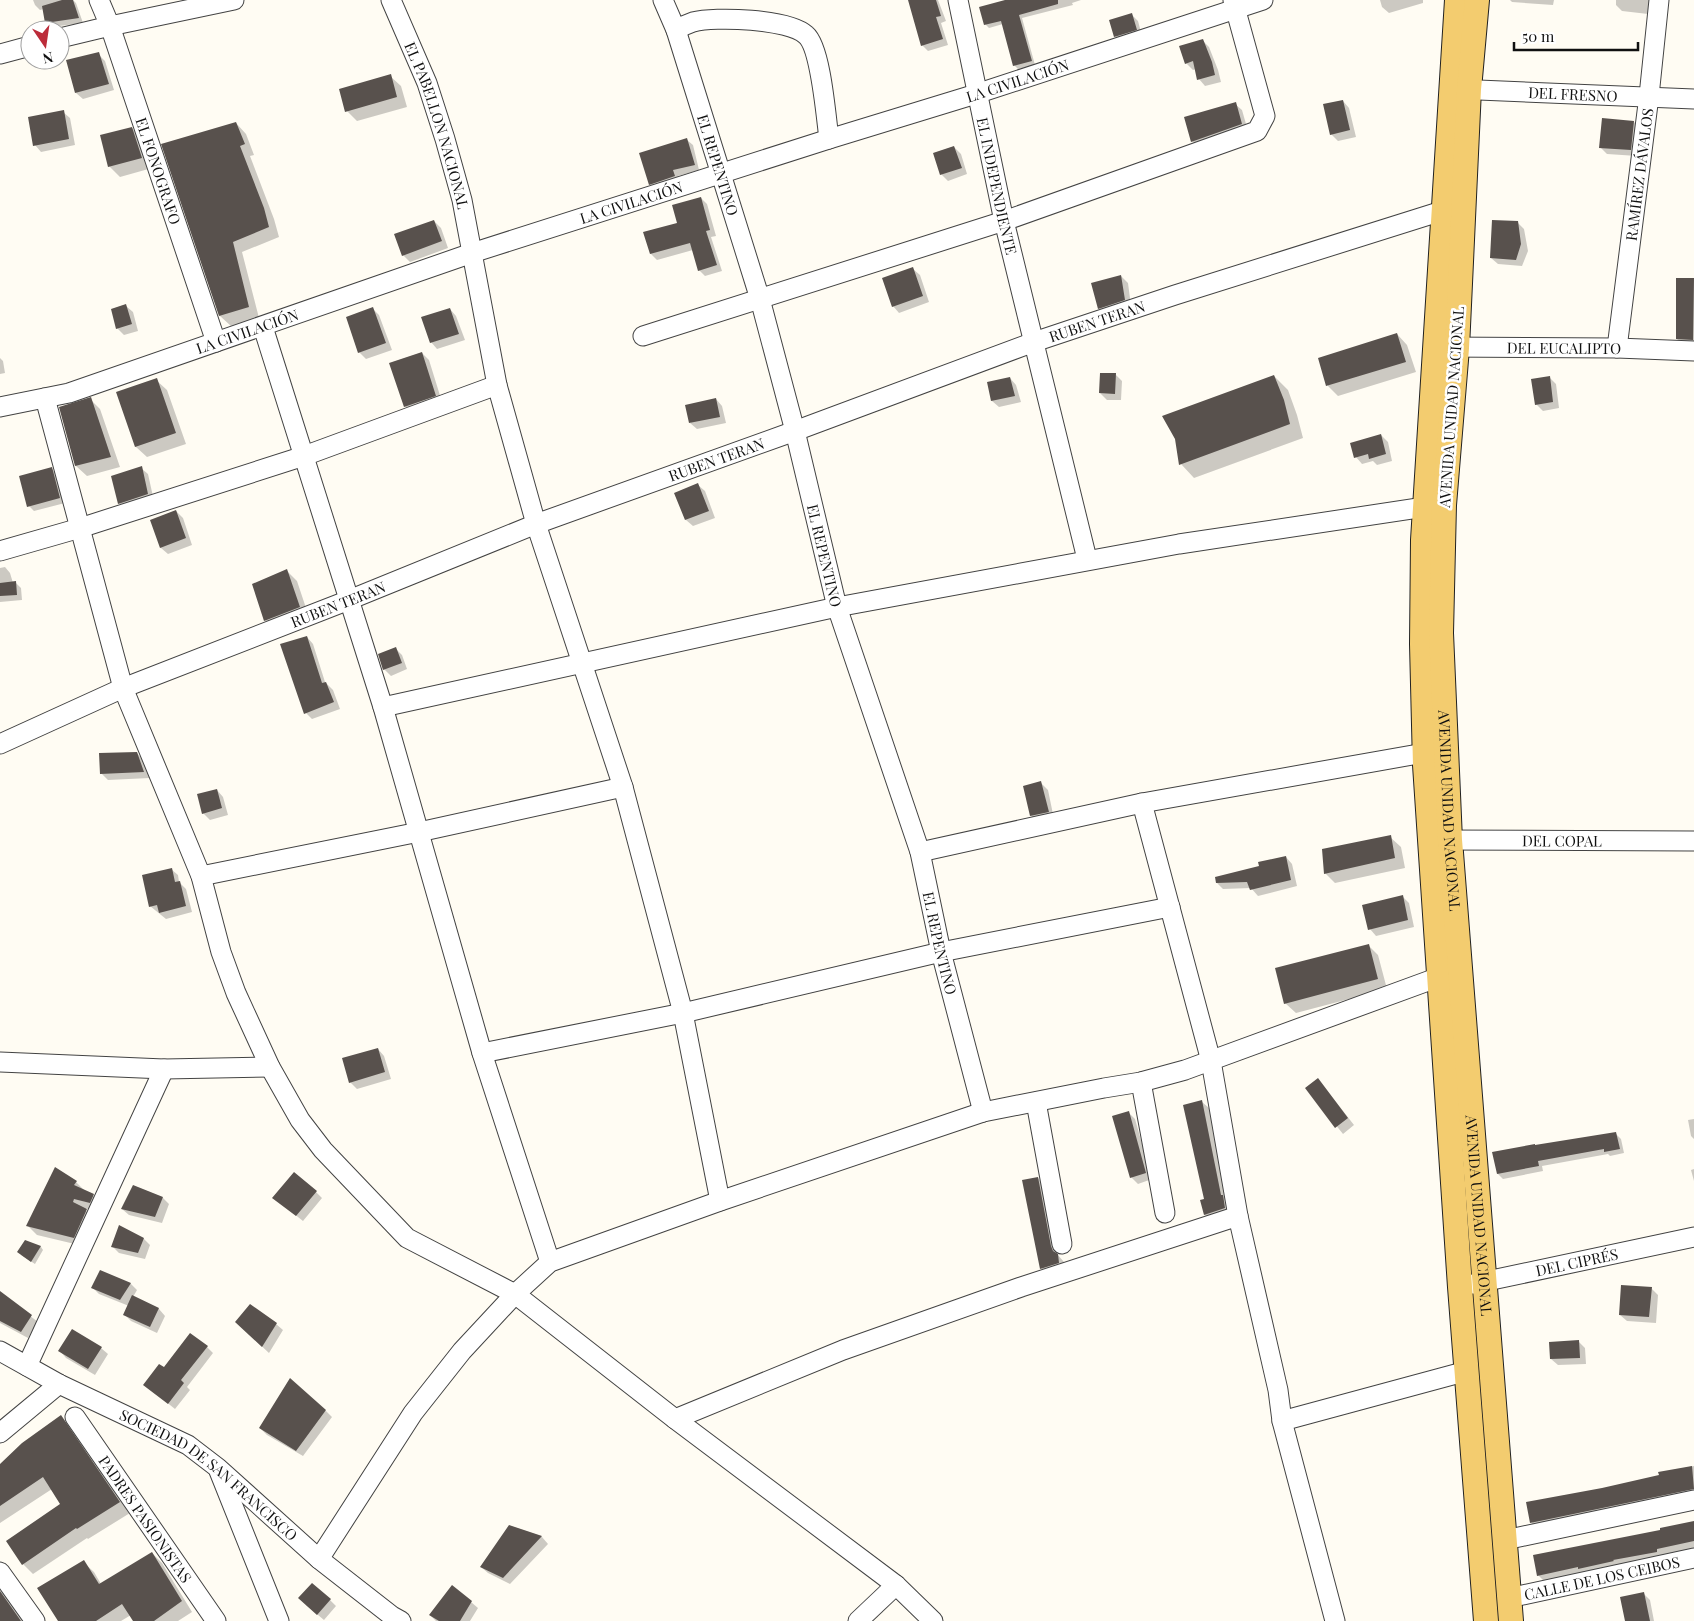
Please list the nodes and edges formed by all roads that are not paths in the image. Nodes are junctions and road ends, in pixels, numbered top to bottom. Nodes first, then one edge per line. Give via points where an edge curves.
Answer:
1 (99, 0) edge
2 (234, 0) edge
3 (391, 0) edge
4 (663, 0) edge
5 (958, 0) edge
6 (1263, 0) edge
7 (1457, 0) edge
8 (1477, 0) edge
9 (1659, 0) edge
10 (1234, 4) edge
11 (110, 26) junction
12 (676, 30) junction
13 (70, 36) edge
14 (20, 49) edge
15 (0, 54) edge
16 (1460, 89) junction
17 (976, 94) junction
18 (1649, 96) junction
19 (1694, 99) edge
20 (829, 139) junction
21 (721, 174) junction
22 (1445, 210) junction
23 (1004, 221) junction
24 (472, 253) junction
25 (760, 299) junction
26 (263, 327) junction
27 (643, 336) dead end
28 (216, 342) junction
29 (1034, 342) junction
30 (1446, 347) junction
31 (1617, 348) junction
32 (1694, 351) edge
33 (497, 386) junction
34 (45, 398) junction
35 (0, 407) edge
36 (795, 431) junction
37 (304, 456) junction
38 (1435, 506) junction
39 (536, 524) junction
40 (80, 528) junction
41 (0, 551) edge
42 (1087, 559) junction
43 (349, 600) junction
44 (837, 607) junction
45 (582, 662) junction
46 (123, 688) junction
47 (383, 707) junction
48 (0, 744) edge
49 (1424, 753) junction
50 (623, 787) junction
51 (1142, 803) junction
52 (419, 832) junction
53 (1440, 840) junction
54 (1694, 841) edge
55 (920, 852) junction
56 (201, 876) junction
57 (1170, 907) junction
58 (941, 952) junction
59 (1439, 977) junction
60 (683, 1013) junction
61 (482, 1053) junction
62 (1211, 1061) junction
63 (0, 1062) edge
64 (270, 1067) junction
65 (164, 1069) junction
66 (1141, 1082) junction
67 (1036, 1102) junction
68 (983, 1112) junction
69 (720, 1200) junction
70 (1165, 1213) dead end
71 (1238, 1216) junction
72 (1694, 1237) edge
73 (1062, 1244) dead end
74 (550, 1262) junction
75 (1485, 1282) junction
76 (1460, 1286) junction
77 (515, 1294) junction
78 (0, 1351) edge
79 (27, 1366) junction
80 (1467, 1371) junction
81 (59, 1384) junction
82 (74, 1417) dead end
83 (675, 1419) junction
84 (1282, 1421) junction
85 (0, 1433) edge
86 (218, 1468) junction
87 (1694, 1500) edge
88 (1505, 1540) junction
89 (1694, 1558) edge
90 (319, 1559) junction
91 (0, 1572) edge
92 (896, 1584) junction
93 (1509, 1598) junction
94 (35, 1621) edge
95 (216, 1621) edge
96 (279, 1621) edge
97 (401, 1621) edge
98 (858, 1621) edge
99 (933, 1621) edge
100 (1335, 1621) edge
101 (1486, 1621) edge
102 (1511, 1621) edge

1 - 11 street, EL FONOGRAFO
2 - 11 street
3 - 24 street, EL PABELLON NACIONAL via 427,83 462,200
4 - 12 street, EL REPENTINO
5 - 17 street, EL INDEPENDIENTE
6 - 10 street, LA CIVILACIÓN
7 - 16 main road, AVENIDA UNIDAD NACIONAL
8 - 16 main road, AVENIDA UNIDAD NACIONAL
9 - 18 street, RAMÍREZ DÁVALOS
10 - 17 street, LA CIVILACIÓN
10 - 23 street via 1265,116 1257,131
11 - 13 street
11 - 28 street, EL FONOGRAFO
12 - 20 street via 694,22 725,18 783,24 806,34 816,54
12 - 21 street, EL REPENTINO
14 - 15 street
16 - 18 street, DEL FRESNO
16 - 22 main road, AVENIDA UNIDAD NACIONAL
16 - 30 main road, AVENIDA UNIDAD NACIONAL
17 - 20 street, LA CIVILACIÓN
17 - 23 street, EL INDEPENDIENTE
18 - 19 street, DEL FRESNO
18 - 31 street, RAMÍREZ DÁVALOS
20 - 21 street, LA CIVILACIÓN
21 - 24 street, LA CIVILACIÓN
21 - 25 street, EL REPENTINO
22 - 29 street, RUBEN TERAN
22 - 30 main road, AVENIDA UNIDAD NACIONAL
23 - 25 street
23 - 29 street, EL INDEPENDIENTE
24 - 26 street, LA CIVILACIÓN
24 - 33 street, EL PABELLON NACIONAL
25 - 27 street
25 - 36 street, EL REPENTINO
26 - 28 street, LA CIVILACIÓN
26 - 37 street
28 - 34 street, LA CIVILACIÓN via 69,393
29 - 36 street, RUBEN TERAN
29 - 42 street, EL INDEPENDIENTE
30 - 31 street, DEL EUCALIPTO
30 - 38 main road, AVENIDA UNIDAD NACIONAL
31 - 32 street, DEL EUCALIPTO
33 - 37 street
33 - 39 street, EL PABELLON NACIONAL
34 - 35 street, LA CIVILACIÓN
34 - 40 street
36 - 39 street, RUBEN TERAN
36 - 44 street, EL REPENTINO
37 - 40 street
37 - 43 street
38 - 42 street
38 - 49 main road, AVENIDA UNIDAD NACIONAL via 1423,540
38 - 53 main road, AVENIDA UNIDAD NACIONAL via 1441,633
39 - 43 street, RUBEN TERAN
39 - 45 street, EL PABELLON NACIONAL
40 - 41 street
40 - 46 street
42 - 44 street
43 - 46 street, RUBEN TERAN
43 - 47 street
44 - 45 street
44 - 55 street, EL REPENTINO
45 - 47 street
45 - 50 street, EL PABELLON NACIONAL
46 - 48 street, RUBEN TERAN
46 - 56 street
47 - 52 street
49 - 51 street
49 - 53 main road, AVENIDA UNIDAD NACIONAL
50 - 52 street
50 - 60 street, EL PABELLON NACIONAL
51 - 55 street
51 - 57 street
52 - 56 street
52 - 61 street
53 - 54 street, DEL COPAL
53 - 59 main road, AVENIDA UNIDAD NACIONAL
53 - 75 main road, AVENIDA UNIDAD NACIONAL
55 - 58 street, EL REPENTINO
56 - 64 street via 224,960
57 - 58 street
57 - 62 street
58 - 60 street
58 - 68 street, EL REPENTINO
59 - 62 street
59 - 76 main road, AVENIDA UNIDAD NACIONAL
60 - 61 street
60 - 69 street, EL PABELLON NACIONAL
61 - 74 street
62 - 66 street
62 - 71 street
63 - 65 street
64 - 65 street
64 - 77 street via 300,1120 323,1150 407,1238
65 - 79 street
66 - 67 street
66 - 70 street
67 - 68 street
67 - 73 street
68 - 69 street
69 - 74 street
71 - 83 street via 852,1346
71 - 84 street via 1278,1390
72 - 75 street, DEL CIPRÉS
74 - 77 street
75 - 76 street, DEL CIPRÉS
75 - 88 main road, AVENIDA UNIDAD NACIONAL
76 - 80 main road, AVENIDA UNIDAD NACIONAL
77 - 83 street
77 - 90 street via 462,1352 413,1414
78 - 79 street, SOCIEDAD DE SAN FRANCISCO
79 - 81 street, SOCIEDAD DE SAN FRANCISCO
80 - 84 street
80 - 101 main road, AVENIDA UNIDAD NACIONAL
81 - 85 street
81 - 86 street, SOCIEDAD DE SAN FRANCISCO via 188,1445
82 - 95 street, PADRES PASIONISTAS
83 - 92 street
84 - 100 street
86 - 90 street, SOCIEDAD DE SAN FRANCISCO
86 - 96 street
87 - 88 street
88 - 93 main road, AVENIDA UNIDAD NACIONAL
89 - 93 street, CALLE DE LOS CEIBOS
90 - 97 street, SOCIEDAD DE SAN FRANCISCO
91 - 94 street
92 - 98 street
92 - 99 street
93 - 102 main road, AVENIDA UNIDAD NACIONAL

